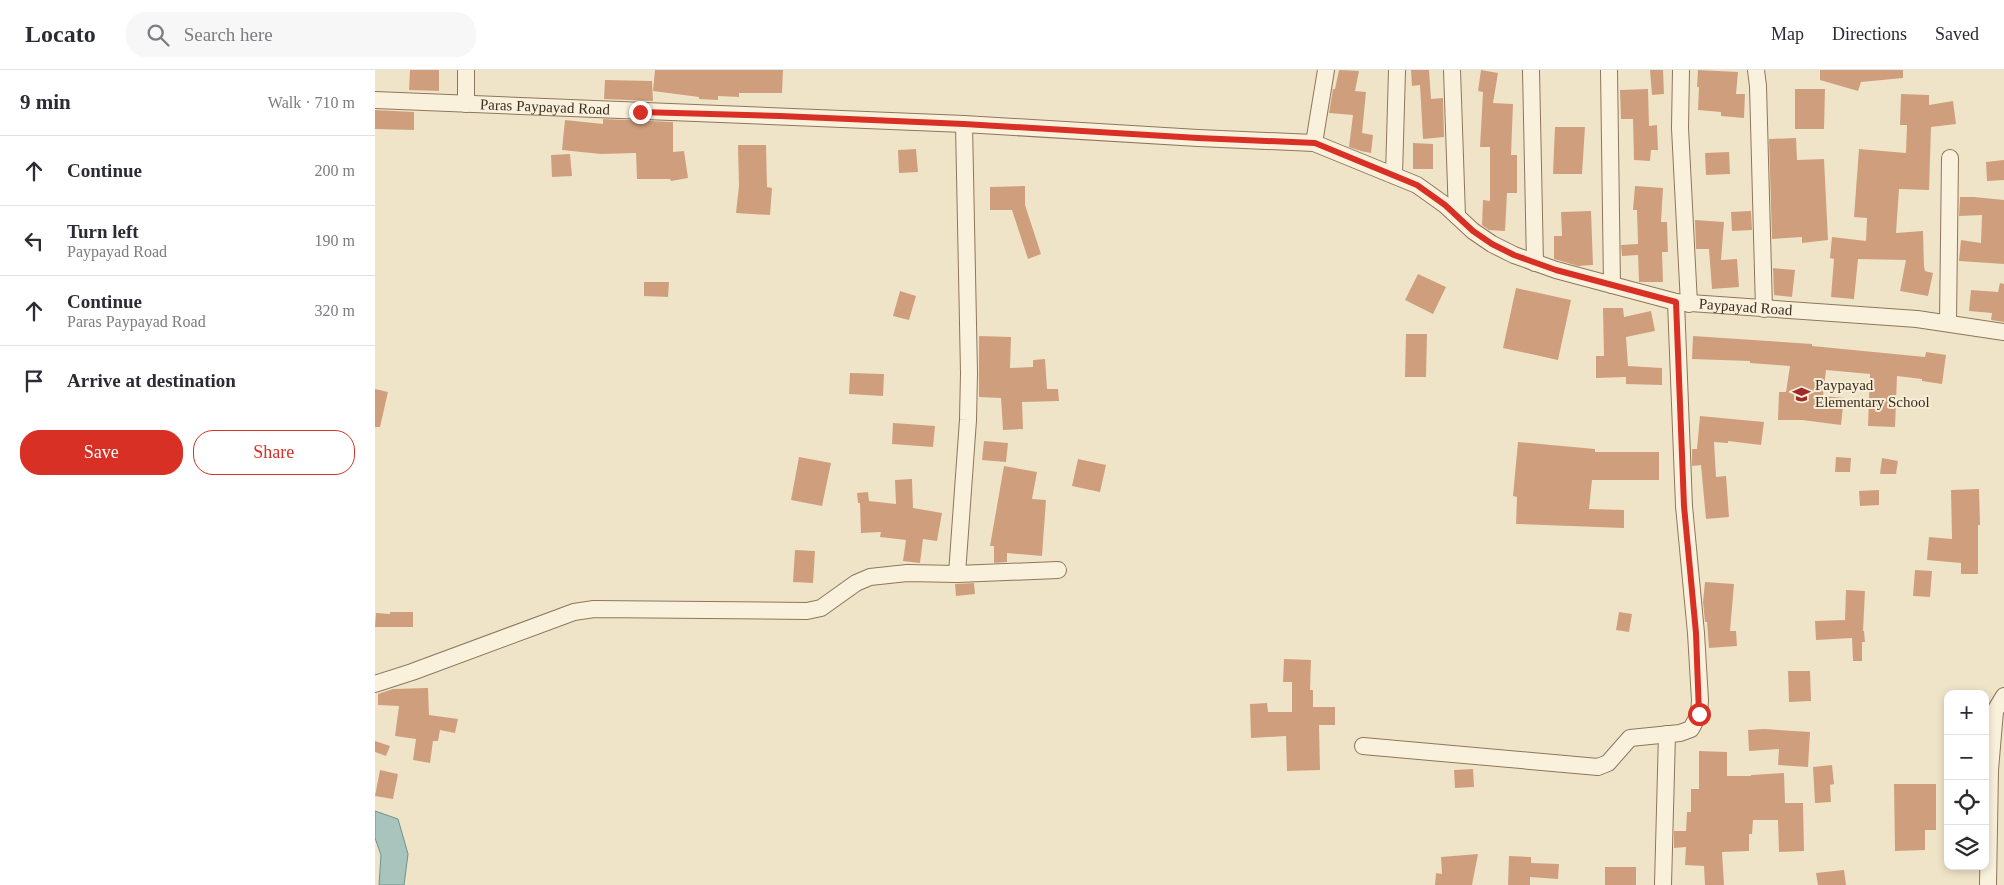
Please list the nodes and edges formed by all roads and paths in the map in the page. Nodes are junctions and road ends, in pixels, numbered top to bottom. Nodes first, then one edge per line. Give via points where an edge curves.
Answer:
1 (466, 70) edge
2 (1326, 70) edge
3 (1397, 70) edge
4 (1453, 70) edge
5 (1531, 70) edge
6 (1609, 70) edge
7 (1681, 70) edge
8 (1756, 70) edge
9 (375, 100) edge
10 (466, 104) junction
11 (964, 124) junction
12 (1315, 143) junction
13 (1950, 158) dead end
14 (1394, 175) junction
15 (1457, 216) junction
16 (1535, 263) junction
17 (1612, 285) junction
18 (1682, 303) junction
19 (1764, 309) junction
20 (1948, 322) junction
21 (2004, 332) edge
22 (1057, 570) dead end
23 (957, 574) junction
24 (375, 684) edge
25 (2004, 696) edge
26 (1667, 734) junction
27 (1363, 746) dead end
28 (1663, 885) edge
29 (1988, 885) edge

1 - 10 street
2 - 12 street
3 - 14 street
4 - 15 street
5 - 16 street
6 - 17 street
7 - 18 street
8 - 19 street
9 - 10 street, Paras Paypayad Road
10 - 11 street, Paras Paypayad Road
11 - 12 street, Paras Paypayad Road
11 - 23 street via 969,392
12 - 14 street, Paypayad Road
13 - 20 street
14 - 15 street, Paypayad Road via 1417,185
15 - 16 street, Paypayad Road via 1492,244
16 - 17 street, Paypayad Road
17 - 18 street, Paypayad Road
18 - 19 street, Paypayad Road
18 - 26 street via 1684,506 1700,700 1699,714 1691,729 1681,734
19 - 20 street, Paypayad Road
20 - 21 street, Paypayad Road
22 - 23 street
23 - 24 street via 907,573 870,577 821,608 807,611 594,609 574,612
25 - 29 street via 1995,711 1990,770
26 - 27 street via 1630,738 1608,763 1598,767
26 - 28 street

